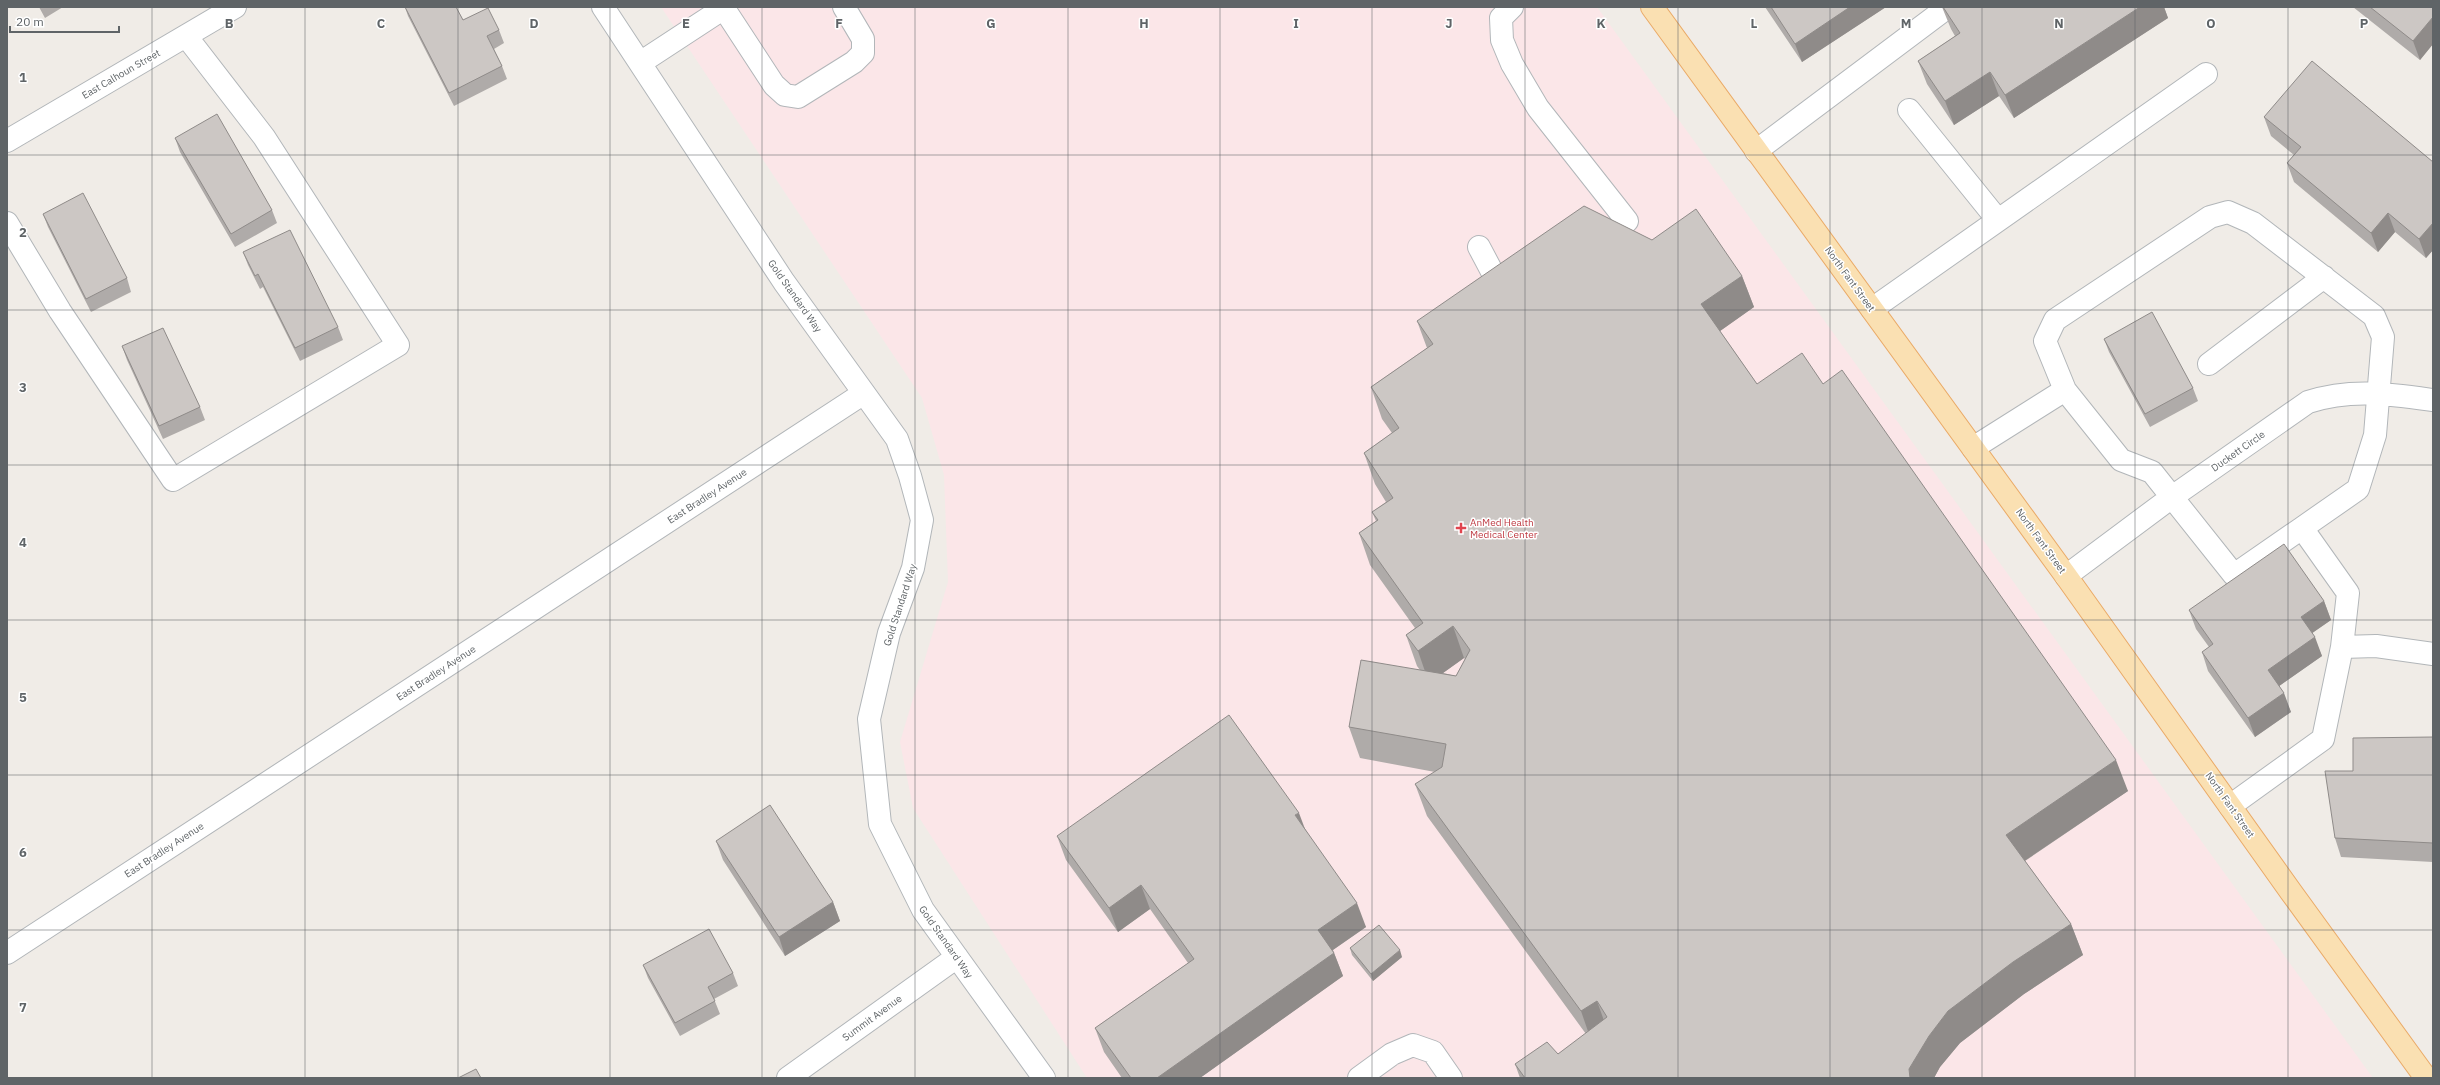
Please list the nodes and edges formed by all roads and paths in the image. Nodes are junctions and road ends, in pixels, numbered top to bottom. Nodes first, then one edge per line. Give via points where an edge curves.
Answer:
1 (235, 7) edge
2 (603, 7) edge
3 (844, 7) edge
4 (1512, 7) edge
5 (1652, 7) edge
6 (724, 8) edge
7 (1941, 9) edge
8 (186, 36) junction
9 (640, 63) junction
10 (2206, 74) dead end
11 (1909, 110) dead end
12 (7, 141) edge
13 (1756, 151) junction
14 (1997, 219) junction
15 (1627, 221) dead end
16 (7, 223) edge
17 (1479, 247) dead end
18 (2324, 277) junction
19 (1497, 281) edge
20 (1872, 309) junction
21 (2210, 364) dead end
22 (2065, 390) junction
23 (2377, 392) junction
24 (864, 393) junction
25 (2433, 400) edge
26 (1974, 448) junction
27 (2172, 497) junction
28 (2302, 528) junction
29 (2066, 576) junction
30 (2342, 646) junction
31 (2433, 654) edge
32 (2230, 806) junction
33 (7, 953) edge
34 (957, 957) junction
35 (788, 1078) edge
36 (1044, 1078) edge
37 (1359, 1078) edge
38 (1451, 1078) edge
39 (2426, 1078) edge

1 - 8 street, East Calhoun Street
2 - 9 street, Gold Standard Way
3 - 6 street via 863,39 863,53 854,62 798,97 784,95 774,85
4 - 15 street via 1501,18 1502,40 1512,64 1538,108
5 - 13 main road, North Fant Street
6 - 9 street
7 - 13 street
8 - 12 street, East Calhoun Street
8 - 16 street via 264,137 398,345 173,480 60,311
9 - 24 street, Gold Standard Way via 784,282
10 - 14 street
11 - 14 street
13 - 20 main road, North Fant Street
14 - 20 street
17 - 19 street
18 - 21 street
18 - 22 street via 2253,223 2228,212 2210,217 2056,320 2045,341
18 - 23 street via 2374,316 2383,337
20 - 26 main road, North Fant Street
22 - 26 street
22 - 27 street via 2121,460 2152,472
23 - 25 street, Duckett Circle
23 - 27 street, Duckett Circle via 2329,395 2308,402
23 - 28 street via 2375,435 2358,489
24 - 33 street, East Bradley Avenue
24 - 34 street, Gold Standard Way via 897,439 922,520 913,568 889,633 869,719 880,824 923,910
26 - 29 main road, North Fant Street
27 - 28 street via 2234,575
27 - 29 street, Duckett Circle
28 - 30 street via 2348,593
29 - 32 main road, North Fant Street
30 - 31 street via 2376,646
30 - 32 street via 2323,739
32 - 39 main road, North Fant Street
34 - 35 street, Summit Avenue
34 - 36 street, Gold Standard Way
37 - 38 street via 1392,1054 1413,1044 1433,1052

